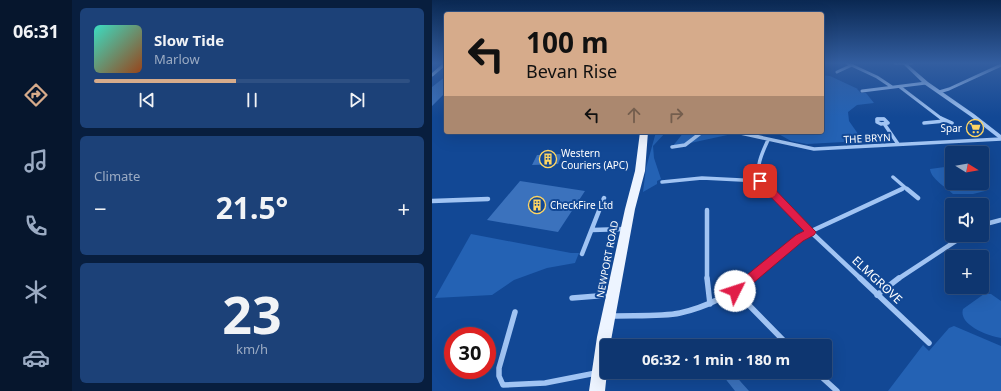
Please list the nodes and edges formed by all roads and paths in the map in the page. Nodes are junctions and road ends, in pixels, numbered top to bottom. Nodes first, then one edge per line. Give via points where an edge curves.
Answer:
1 (883, 81) edge
2 (967, 81) edge
3 (926, 83) joint
4 (892, 87) junction
5 (900, 87) junction
6 (862, 91) dead end
7 (938, 92) junction
8 (946, 121) junction
9 (924, 123) dead end
10 (952, 123) dead end
11 (885, 125) dead end
12 (644, 134) edge
13 (700, 134) edge
14 (744, 134) edge
15 (1001, 138) edge
16 (768, 140) junction
17 (898, 144) junction
18 (672, 146) dead end
19 (893, 177) dead end
20 (760, 181) junction
21 (662, 182) dead end
22 (904, 188) junction
23 (604, 198) dead end
24 (918, 198) dead end
25 (488, 199) dead end
26 (432, 201) edge
27 (707, 210) dead end
28 (1001, 220) edge
29 (989, 224) edge
30 (592, 230) junction
31 (626, 230) junction
32 (811, 232) junction
33 (954, 242) edge
34 (582, 254) dead end
35 (735, 291) junction
36 (613, 295) junction
37 (877, 295) junction
38 (572, 298) dead end
39 (710, 304) junction
40 (515, 312) dead end
41 (609, 316) junction
42 (782, 339) edge
43 (929, 343) dead end
44 (599, 373) junction
45 (824, 379) edge
46 (597, 391) edge
47 (837, 391) edge

1 - 4 street
2 - 7 street
3 - 5 street
3 - 7 street
4 - 5 street
4 - 6 street
5 - 8 street
7 - 15 street
8 - 9 street
8 - 10 street
11 - 17 street
12 - 31 main road, NEWPORT ROAD via 640,171
13 - 18 street via 681,147
14 - 16 street, THE BRYN
15 - 17 street, THE BRYN
16 - 17 street, THE BRYN via 814,149
16 - 20 street via 760,164
19 - 22 street
20 - 21 street via 700,178
20 - 32 street, ELMGROVE
22 - 24 street
22 - 32 street
23 - 30 street
25 - 26 street
27 - 39 street via 706,270
28 - 29 street
30 - 31 street
30 - 34 street
31 - 36 main road, NEWPORT ROAD
32 - 35 street via 800,238
32 - 37 street, ELMGROVE
33 - 37 street
35 - 39 street
35 - 42 street
36 - 38 street
36 - 41 main road, NEWPORT ROAD
37 - 43 street, ELMGROVE
39 - 41 street via 679,313
40 - 44 street via 499,368 503,385 545,383
41 - 44 main road, NEWPORT ROAD
44 - 46 main road, NEWPORT ROAD
45 - 47 street

